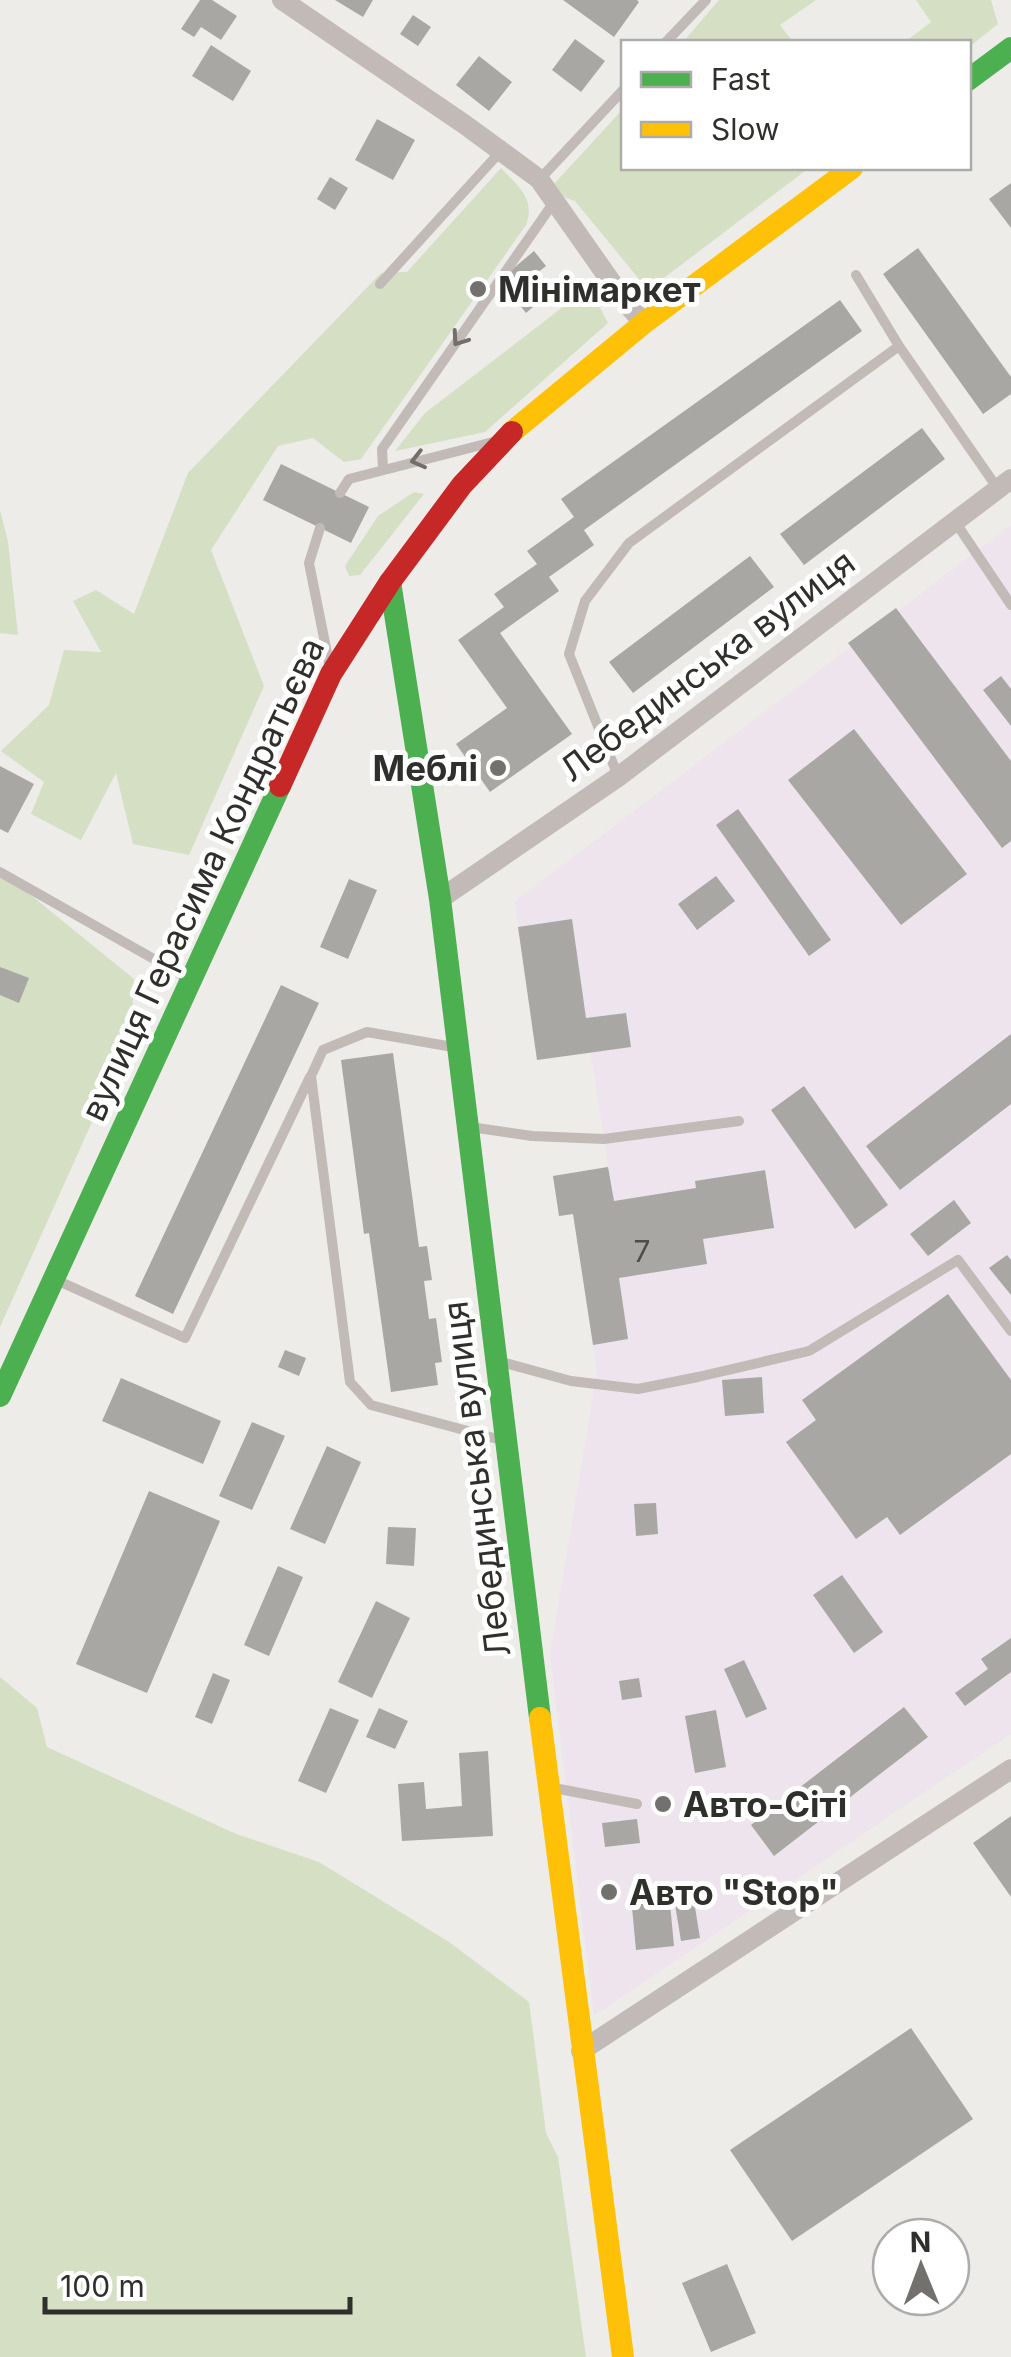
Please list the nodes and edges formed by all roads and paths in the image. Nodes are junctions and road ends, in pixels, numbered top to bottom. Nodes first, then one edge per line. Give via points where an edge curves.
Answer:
1 (282, 0) edge
2 (706, 0) edge
3 (668, 40) edge
4 (1011, 48) edge
5 (971, 78) edge
6 (621, 91) edge
7 (501, 151) junction
8 (849, 170) edge
9 (539, 180) junction
10 (554, 201) junction
11 (856, 275) dead end
12 (380, 284) dead end
13 (644, 323) junction
14 (898, 346) junction
15 (504, 439) junction
16 (383, 469) junction
17 (1004, 484) edge
18 (340, 492) dead end
19 (956, 523) junction
20 (320, 528) dead end
21 (390, 582) junction
22 (1011, 605) edge
23 (331, 674) junction
24 (618, 777) junction
25 (0, 872) edge
26 (440, 900) junction
27 (191, 980) junction
28 (459, 1048) junction
29 (310, 1076) junction
30 (739, 1121) dead end
31 (469, 1127) junction
32 (54, 1279) junction
33 (1011, 1331) edge
34 (497, 1360) junction
35 (0, 1396) edge
36 (507, 1442) junction
37 (1011, 1769) edge
38 (548, 1787) junction
39 (637, 1804) dead end
40 (580, 2051) junction
41 (623, 2357) edge

1 - 7 street
2 - 3 lane
4 - 5 street
6 - 9 lane
7 - 9 street
7 - 12 lane
8 - 13 street, вулиця Герасима Кондратьєва
9 - 10 street
10 - 13 street
10 -> 16 lane via 382,449
11 - 14 lane
13 - 15 street, вулиця Герасима Кондратьєва
14 - 17 lane
14 - 24 lane via 629,543 585,601 569,654
15 -> 16 lane
15 - 21 street, вулиця Герасима Кондратьєва
16 - 18 lane via 349,480
17 - 19 street, Лебединська вулиця
19 - 22 lane
19 - 24 street, Лебединська вулиця
20 - 23 lane via 309,562
21 - 23 street, вулиця Герасима Кондратьєва
21 - 26 street, Лебединська вулиця
23 - 27 street, вулиця Герасима Кондратьєва
24 - 26 street, Лебединська вулиця
25 - 27 lane
26 - 28 street, Лебединська вулиця
27 - 32 street, вулиця Герасима Кондратьєва
28 - 29 lane via 368,1032 323,1050
28 - 31 street, Лебединська вулиця
29 - 32 lane via 185,1338
29 - 36 lane via 350,1382 370,1405
30 - 31 lane via 604,1139
31 - 34 street, Лебединська вулиця
32 - 35 street, вулиця Герасима Кондратьєва
33 - 34 lane via 958,1260 809,1351 698,1377 638,1389
34 - 36 street, Лебединська вулиця
36 - 38 street, Лебединська вулиця
37 - 40 street
38 - 39 lane
38 - 40 street, Лебединська вулиця
40 - 41 street, Лебединська вулиця

